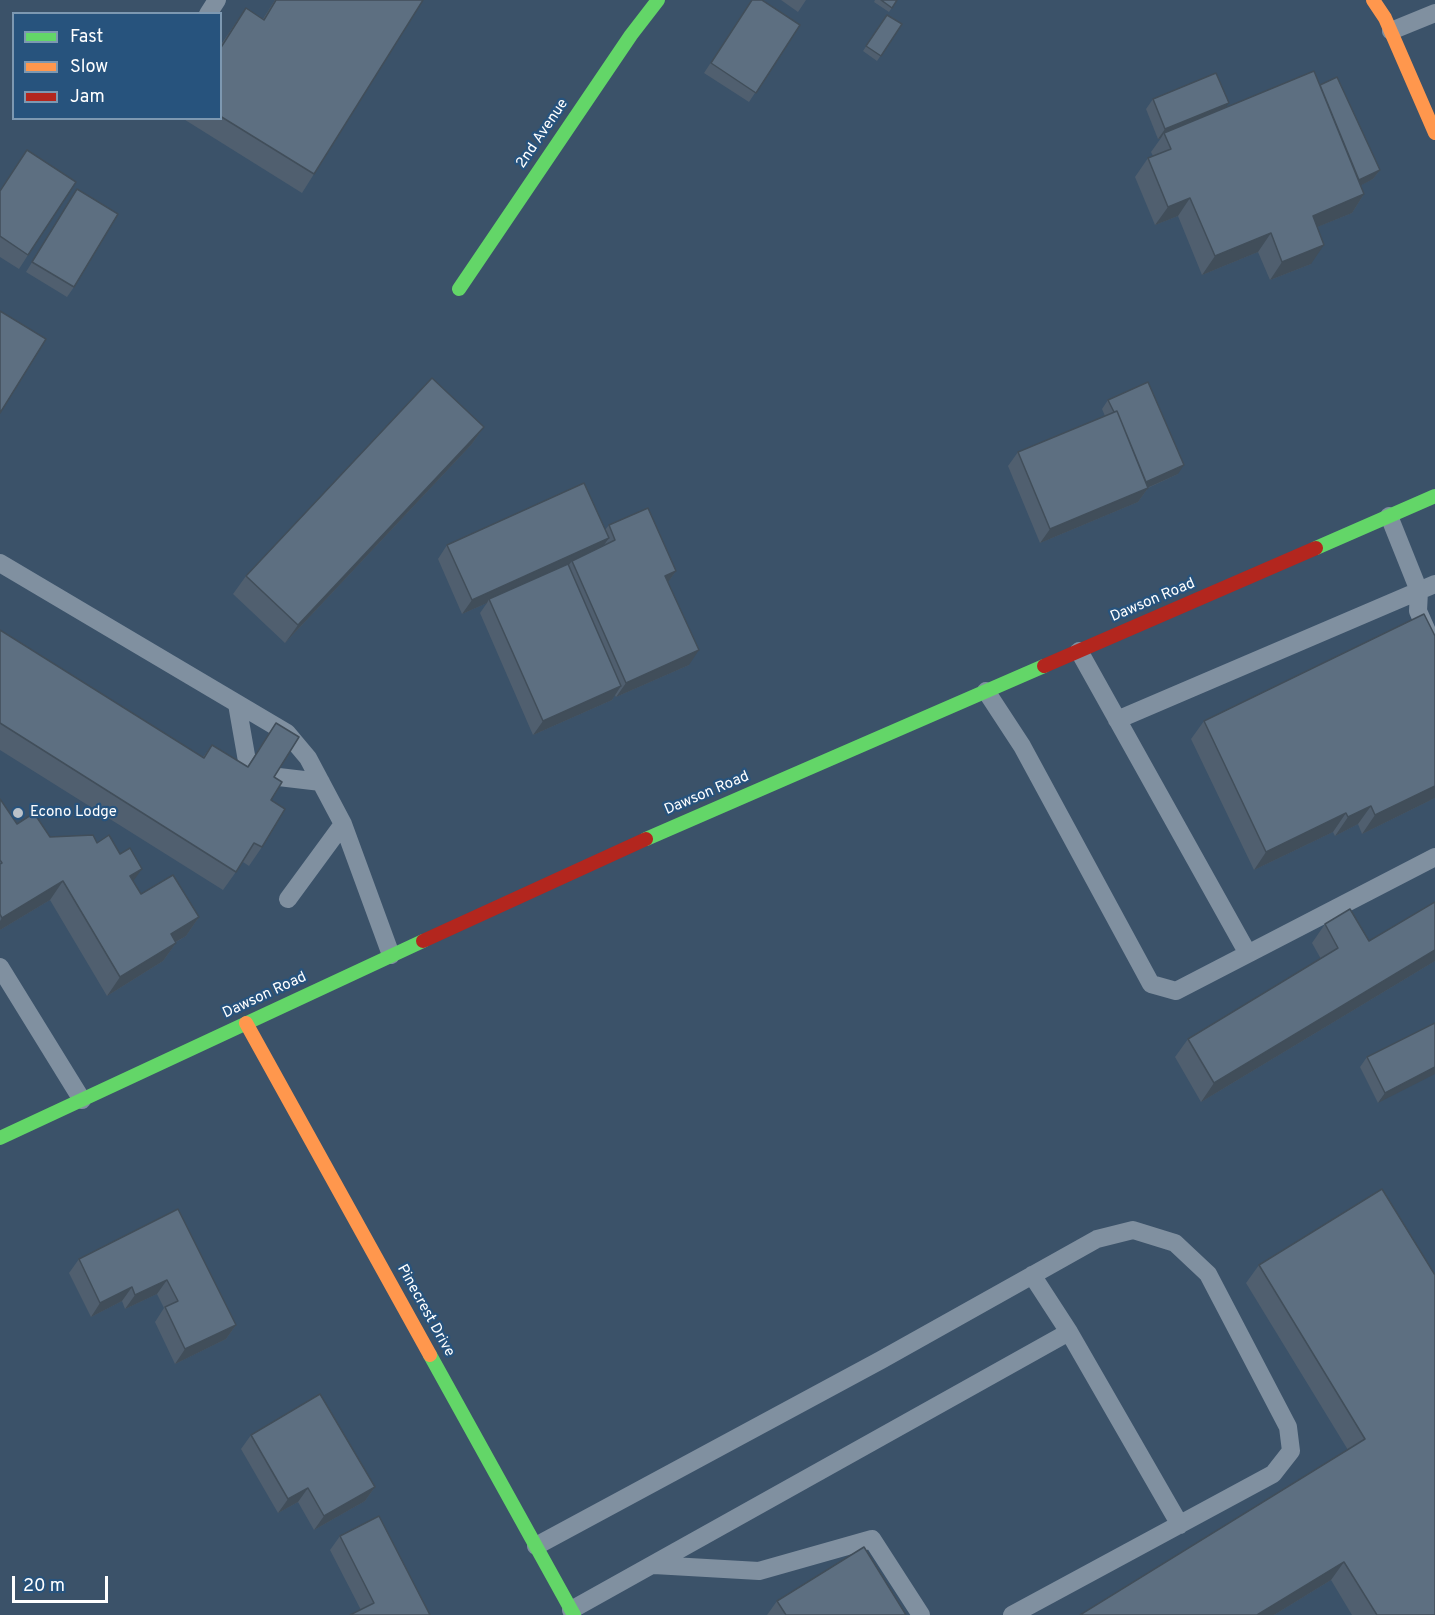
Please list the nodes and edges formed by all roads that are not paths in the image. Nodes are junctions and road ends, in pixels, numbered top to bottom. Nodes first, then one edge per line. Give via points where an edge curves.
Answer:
1 (658, 0) edge
2 (1373, 0) edge
3 (1435, 13) edge
4 (1391, 31) junction
5 (1435, 132) edge
6 (459, 289) dead end
7 (1435, 496) edge
8 (1389, 516) junction
9 (0, 563) edge
10 (1427, 587) edge
11 (1435, 649) edge
12 (1079, 651) junction
13 (986, 691) junction
14 (237, 704) junction
15 (1117, 720) junction
16 (248, 761) dead end
17 (270, 776) edge
18 (321, 782) junction
19 (343, 824) junction
20 (1435, 857) edge
21 (288, 899) dead end
22 (1247, 952) junction
23 (391, 955) junction
24 (0, 967) edge
25 (246, 1023) junction
26 (82, 1100) junction
27 (0, 1138) edge
28 (1032, 1275) junction
29 (1069, 1332) junction
30 (1180, 1525) junction
31 (536, 1546) junction
32 (654, 1565) junction
33 (573, 1612) edge
34 (921, 1615) edge
35 (1012, 1615) edge

1 - 6 main road, 2nd Avenue
2 - 4 main road
3 - 4 lane
4 - 5 main road
7 - 8 main road, Dawson Road
8 - 10 lane
8 - 12 main road, Dawson Road
9 - 14 lane
10 - 11 lane via 1418,611
10 - 15 lane
12 - 13 main road, Dawson Road
12 - 15 lane
13 - 22 lane via 1022,746 1150,984 1176,991
13 - 23 main road, Dawson Road via 559,877
14 - 16 lane
14 - 18 lane via 287,733 308,758
15 - 22 lane
17 - 18 lane
18 - 19 lane
19 - 21 lane
19 - 23 lane
20 - 22 lane
23 - 25 main road, Dawson Road
24 - 26 lane
25 - 26 main road, Dawson Road
25 - 31 main road, Pinecrest Drive
26 - 27 main road, Dawson Road
28 - 29 lane
28 - 30 lane via 1097,1239 1133,1230 1175,1243 1208,1274 1288,1427 1291,1451 1273,1474
28 - 31 lane
29 - 30 lane
29 - 32 lane
30 - 35 lane
31 - 33 main road, Pinecrest Drive
32 - 33 lane
32 - 34 lane via 759,1571 872,1539

